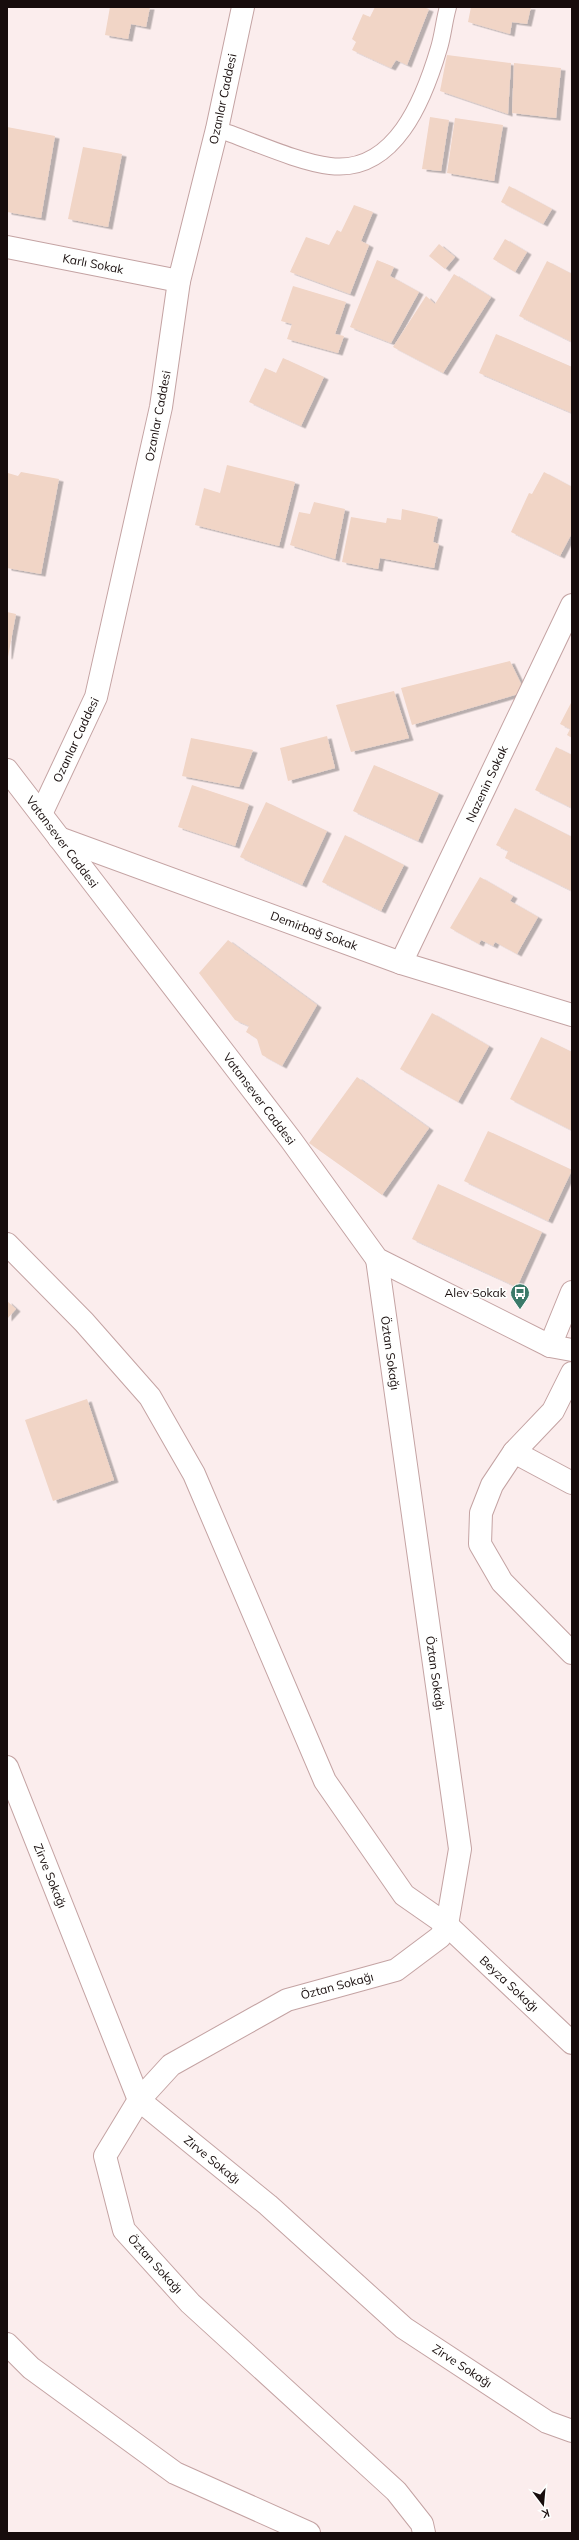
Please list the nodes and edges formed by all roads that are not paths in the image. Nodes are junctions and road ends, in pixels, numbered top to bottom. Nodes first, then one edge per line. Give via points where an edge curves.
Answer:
1 (243, 7) edge
2 (448, 7) edge
3 (218, 129) junction
4 (7, 246) edge
5 (178, 281) junction
6 (572, 604) edge
7 (7, 770) edge
8 (41, 814) junction
9 (59, 838) junction
10 (401, 963) junction
11 (572, 1015) edge
12 (7, 1244) edge
13 (377, 1259) junction
14 (572, 1292) edge
15 (550, 1346) junction
16 (572, 1350) edge
17 (572, 1373) edge
18 (514, 1452) junction
19 (572, 1483) edge
20 (572, 1653) edge
21 (7, 1767) edge
22 (447, 1925) junction
23 (572, 2043) edge
24 (139, 2100) junction
25 (7, 2344) edge
26 (572, 2431) edge
27 (309, 2533) edge
28 (424, 2533) edge

1 - 3 street, Ozanlar Caddesi
2 - 3 lane via 429,80 414,111 396,140 373,158 345,166 317,164
3 - 5 street, Ozanlar Caddesi
4 - 5 street, Karlı Sokak
5 - 8 street, Ozanlar Caddesi via 161,407 96,697
6 - 10 street, Nazenin Sokak
7 - 8 street, Vatansever Caddesi
8 - 9 street, Vatansever Caddesi
9 - 10 street, Demirbağ Sokak
9 - 13 street, Vatansever Caddesi via 291,1140
10 - 11 street, Demirbağ Sokak
12 - 22 street, Beyza Sokağı via 84,1322 150,1397 194,1474 324,1781 404,1895
13 - 15 street, Vatansever Caddesi
13 - 22 street, Öztan Sokağı via 460,1849
14 - 15 street
15 - 16 street, Vatansever Caddesi
17 - 18 street via 553,1411
18 - 19 street
18 - 20 street via 492,1485 481,1513 480,1544 502,1582
21 - 24 street, Zirve Sokağı
22 - 23 street, Beyza Sokağı
22 - 24 street, Öztan Sokağı via 440,1936 396,1970 287,2000 171,2065
24 - 26 street, Zirve Sokağı via 268,2205 404,2328 547,2422
24 - 28 street, Öztan Sokağı via 105,2156 124,2230 190,2303 396,2491 422,2524
25 - 27 street via 31,2368 175,2473

